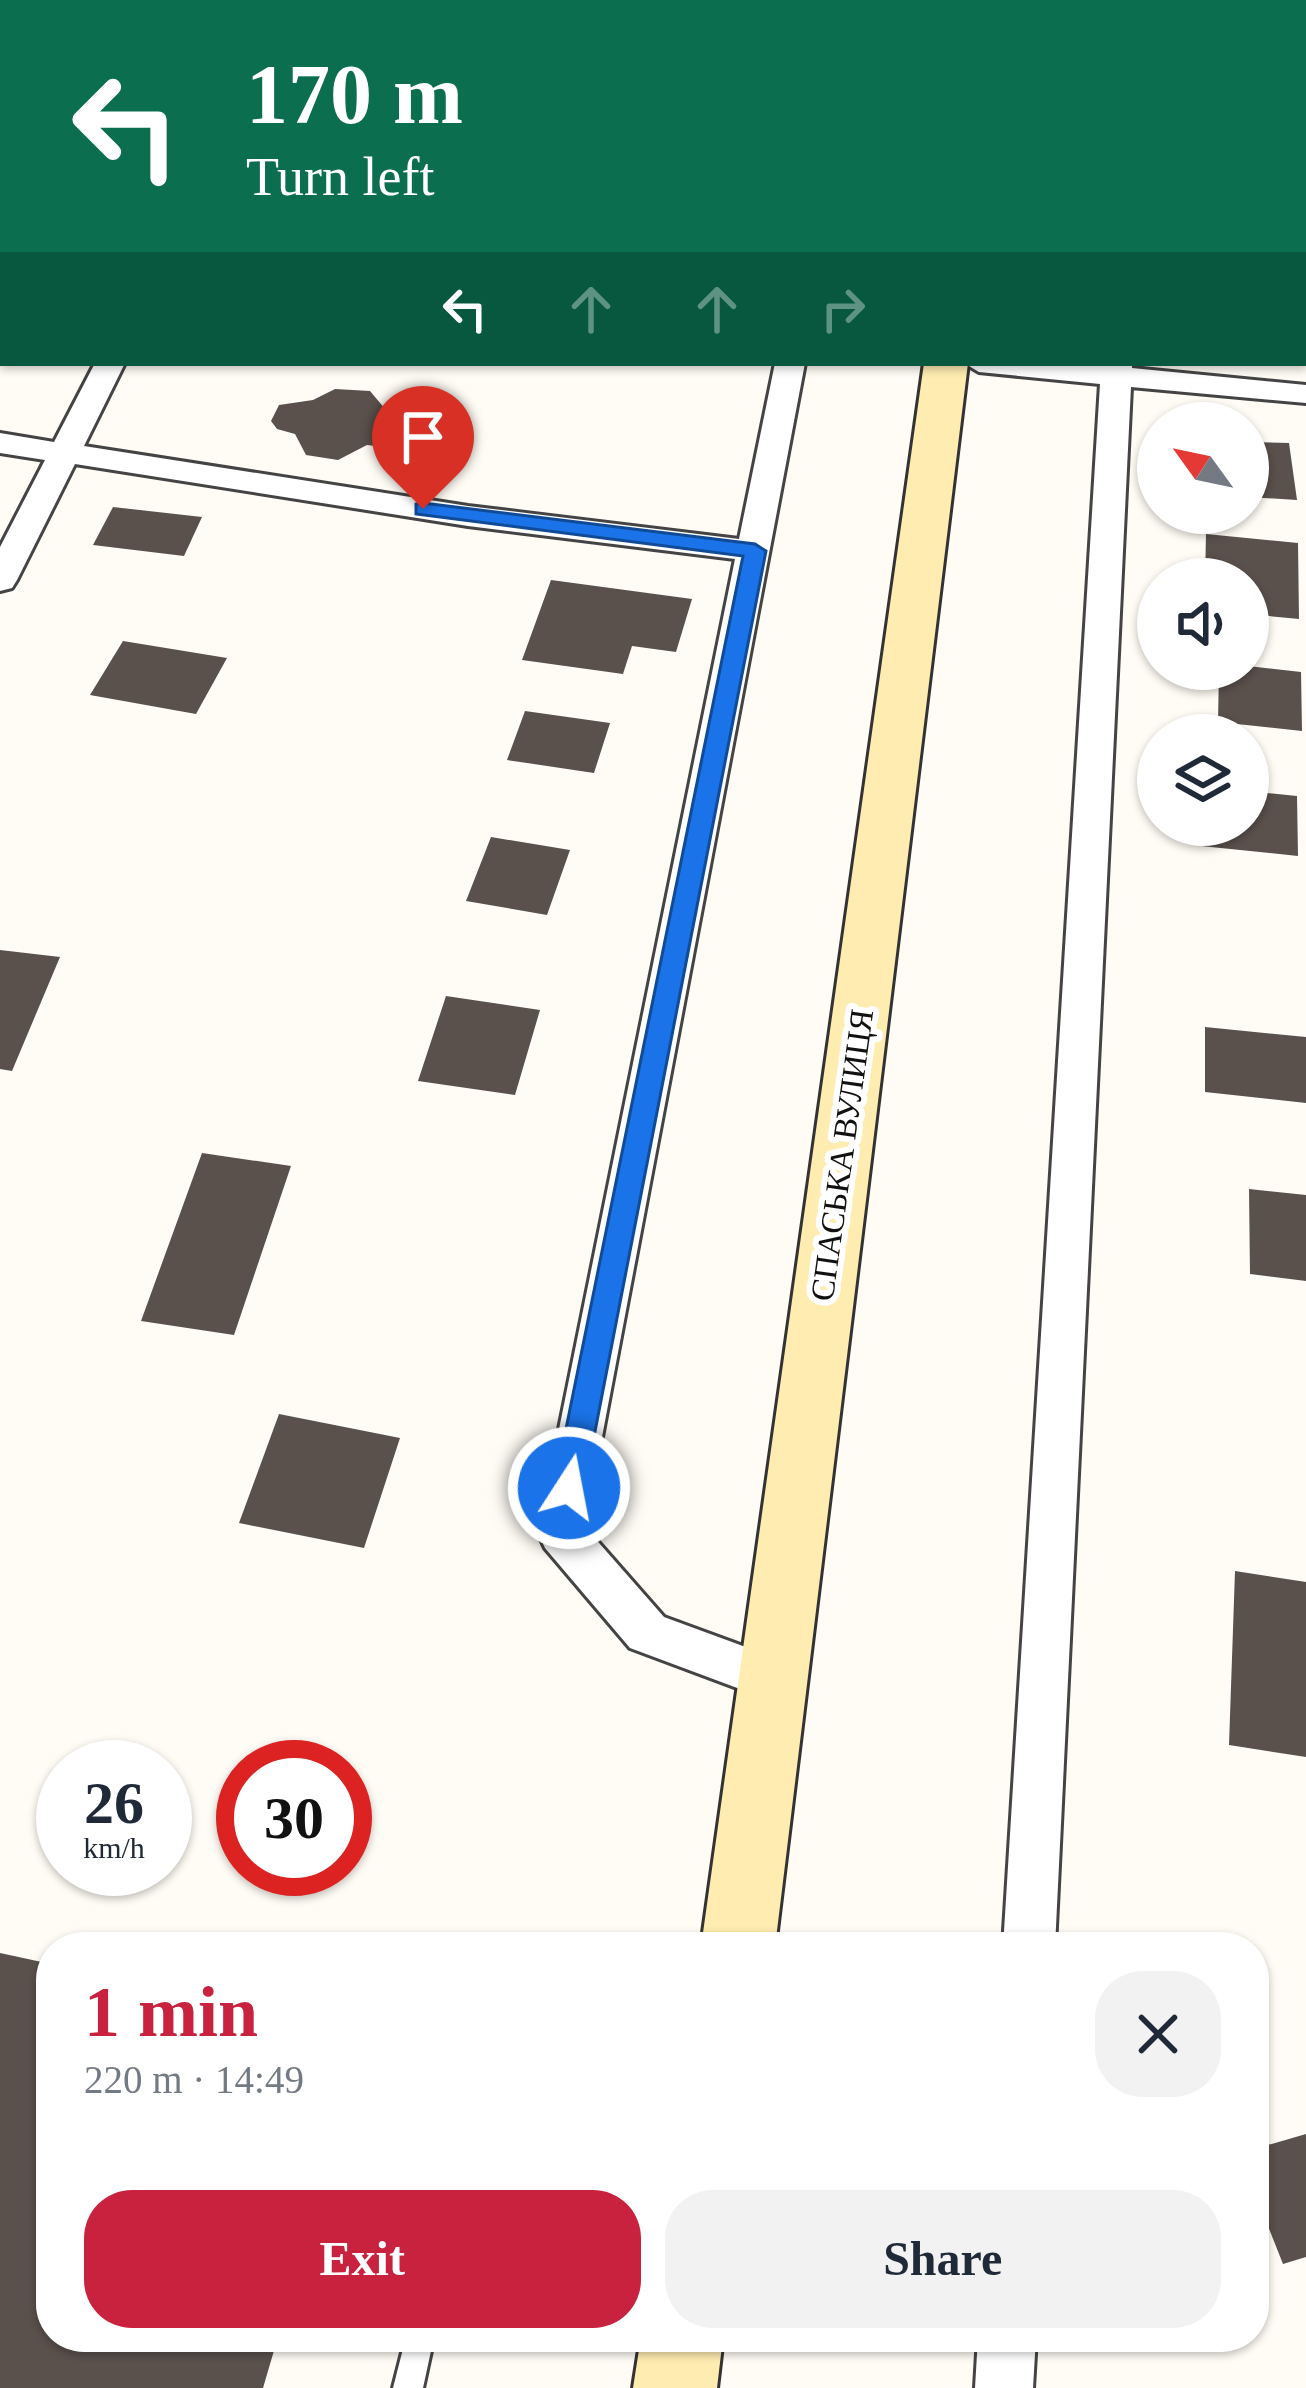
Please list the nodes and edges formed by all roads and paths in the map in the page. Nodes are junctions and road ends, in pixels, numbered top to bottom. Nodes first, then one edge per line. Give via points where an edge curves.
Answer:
1 (108, 366) edge
2 (789, 366) edge
3 (946, 366) edge
4 (1048, 366) edge
5 (1117, 369) edge
6 (1306, 394) edge
7 (0, 442) edge
8 (65, 453) junction
9 (755, 551) junction
10 (0, 580) edge
11 (772, 1679) junction
12 (740, 1932) edge
13 (1030, 1932) edge
14 (416, 2352) edge
15 (680, 2352) edge
16 (1006, 2352) edge
17 (408, 2388) edge
18 (674, 2388) edge
19 (1004, 2388) edge

1 - 8 street
2 - 9 street
3 - 11 street, СПАСЬКА ВУЛИЦЯ
4 - 5 street
5 - 6 street
5 - 13 street
7 - 8 street
8 - 9 street
8 - 10 street
9 - 11 street via 561,1533 647,1633
11 - 12 street, СПАСЬКА ВУЛИЦЯ
14 - 17 lane
15 - 18 street
16 - 19 street

